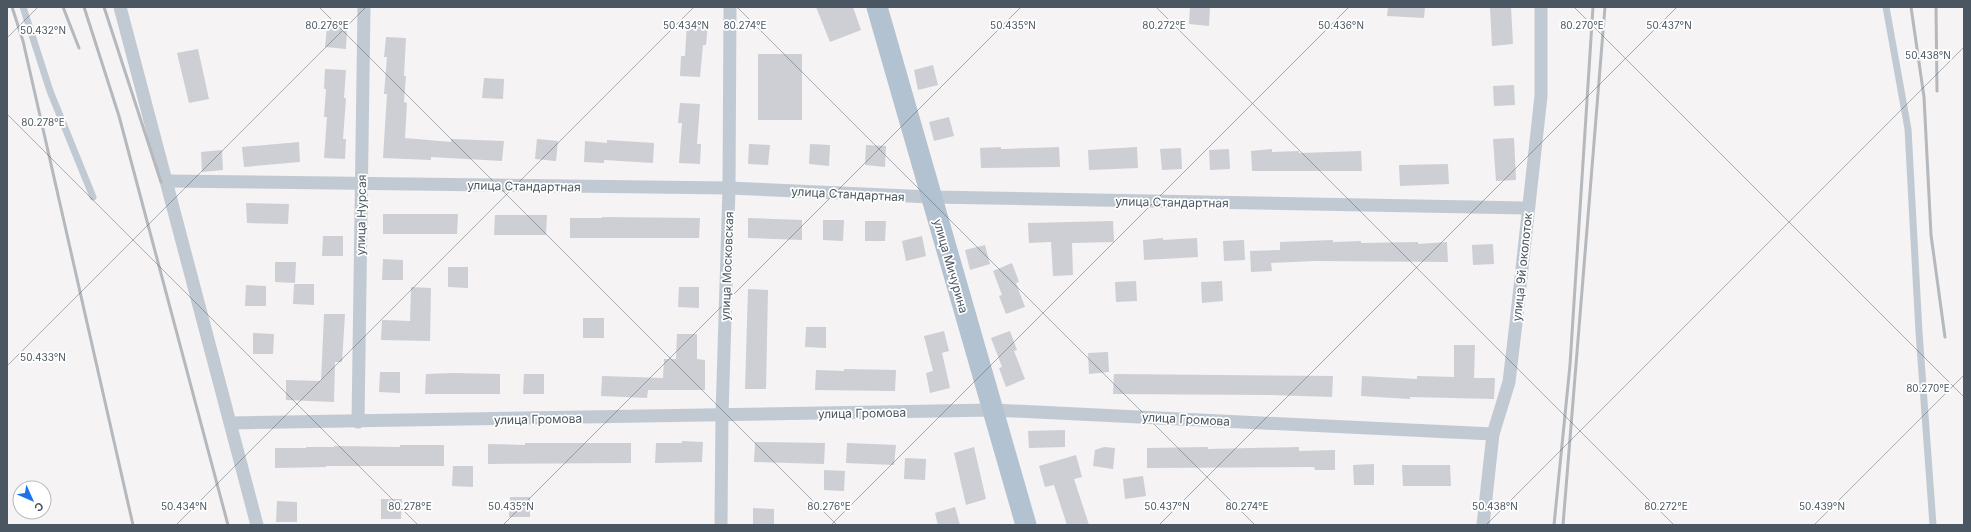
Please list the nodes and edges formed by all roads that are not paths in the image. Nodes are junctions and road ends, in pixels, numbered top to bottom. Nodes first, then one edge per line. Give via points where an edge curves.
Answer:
1 (23, 7) edge
2 (120, 7) edge
3 (364, 7) edge
4 (730, 7) edge
5 (877, 7) edge
6 (1541, 7) edge
7 (1886, 7) edge
8 (167, 181) junction
9 (362, 184) junction
10 (729, 188) junction
11 (93, 197) dead end
12 (931, 197) junction
13 (1528, 208) junction
14 (993, 410) junction
15 (722, 416) junction
16 (358, 422) junction
17 (231, 423) junction
18 (1493, 434) junction
19 (257, 525) edge
20 (721, 525) edge
21 (1026, 525) edge
22 (1482, 525) edge
23 (1933, 525) edge

1 - 11 lane via 50,91
2 - 8 street
3 - 9 street, улица Нурсая
4 - 10 street, улица Московская
5 - 12 main road, улица Мичурина
6 - 13 street, улица 9й околоток via 1541,96
7 - 23 lane via 1908,129
8 - 9 street, улица Стандартная
8 - 17 street
9 - 10 street, улица Стандартная
9 - 16 street, улица Нурсая
10 - 12 street, улица Стандартная
10 - 15 street, улица Московская
12 - 13 street, улица Стандартная
12 - 14 main road, улица Мичурина
13 - 18 street, улица 9й околоток via 1509,382
14 - 15 street, улица Громова
14 - 18 street, улица Громова
14 - 21 main road, улица Мичурина
15 - 16 street, улица Громова
15 - 20 street, улица Московская
16 - 17 street, улица Громова
17 - 19 street
18 - 22 street, улица 9й околоток

